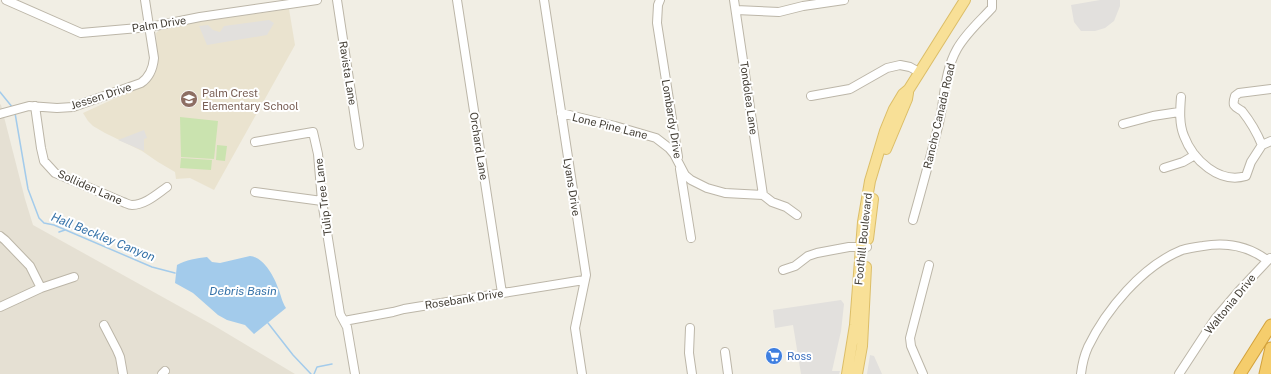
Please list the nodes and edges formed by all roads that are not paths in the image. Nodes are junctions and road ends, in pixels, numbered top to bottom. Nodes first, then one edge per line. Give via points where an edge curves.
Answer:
1 (6, 0) edge
2 (145, 0) edge
3 (317, 0) edge
4 (337, 0) edge
5 (457, 0) edge
6 (544, 0) edge
7 (660, 0) edge
8 (734, 0) edge
9 (844, 0) edge
10 (965, 0) edge
11 (992, 0) edge
12 (736, 10) junction
13 (150, 27) junction
14 (919, 72) junction
15 (1271, 89) edge
16 (811, 96) dead end
17 (1181, 97) dead end
18 (35, 106) junction
19 (1179, 112) junction
20 (3, 113) edge
21 (561, 113) junction
22 (1123, 124) dead end
23 (1271, 141) edge
24 (255, 142) dead end
25 (359, 145) dead end
26 (1262, 145) junction
27 (1195, 155) junction
28 (678, 161) junction
29 (1164, 168) dead end
30 (166, 187) dead end
31 (255, 192) dead end
32 (763, 195) junction
33 (322, 202) junction
34 (797, 215) dead end
35 (913, 220) dead end
36 (0, 236) edge
37 (691, 238) dead end
38 (864, 246) junction
39 (1269, 259) edge
40 (929, 265) dead end
41 (783, 270) dead end
42 (74, 277) dead end
43 (584, 280) junction
44 (41, 288) junction
45 (502, 293) junction
46 (861, 302) junction
47 (0, 307) edge
48 (344, 321) junction
49 (104, 325) dead end
50 (1271, 325) edge
51 (690, 328) dead end
52 (1271, 348) edge
53 (725, 352) dead end
54 (123, 374) edge
55 (355, 374) edge
56 (582, 374) edge
57 (692, 374) edge
58 (728, 374) edge
59 (847, 374) edge
60 (857, 374) edge
61 (922, 374) edge
62 (1081, 374) edge
63 (1179, 374) edge
64 (1240, 374) edge
65 (1265, 374) edge

1 - 13 street, Palm Drive via 81,33
2 - 13 street, Jessen Drive
3 - 13 street, Palm Drive
4 - 25 street, Ravista Lane
5 - 45 street, Orchard Lane
6 - 21 street, Lyans Drive
7 - 28 street, Lombardy Drive via 657,23
8 - 12 street, Tondolea Lane
9 - 12 street via 779,12
10 - 14 main road, Foothill Boulevard
11 - 35 street, Rancho Canada Road via 992,8 965,36 952,60 939,122
12 - 32 street, Tondolea Lane
13 - 18 street, Jessen Drive via 154,66 147,79 73,107
14 - 16 street via 900,65 887,68 850,89
14 - 38 main road, Foothill Boulevard via 894,110 874,164 866,202
15 - 26 street via 1244,92 1234,96 1233,104 1248,119
17 - 19 street
18 - 20 street, Jessen Drive
18 - 30 street, Solliden Lane via 44,161 55,173 132,205 148,200
19 - 22 street
19 - 27 street via 1183,136
21 - 28 street, Lone Pine Lane via 656,138 669,148
21 - 43 street, Lyans Drive via 586,275
23 - 26 street
24 - 33 street, Tulip Tree Lane via 313,132 318,154
26 - 27 street via 1246,176 1239,178 1216,174
27 - 29 street
28 - 32 street, Lone Pine Lane via 688,178 708,188 725,193
28 - 37 street, Lombardy Drive
31 - 33 street
32 - 34 street, Lone Pine Lane
33 - 48 street, Tulip Tree Lane via 340,314
36 - 44 street via 30,266
38 - 41 street via 817,253
38 - 46 main road, Foothill Boulevard
39 - 62 street via 1247,248 1217,244 1184,250 1161,262 1119,299 1088,348
39 - 63 street, Waltonia Drive via 1215,319
40 - 61 street via 910,338
42 - 44 street
43 - 45 street, Rosebank Drive
43 - 56 street, Lyans Drive via 575,328
44 - 47 street
45 - 48 street, Rosebank Drive
46 - 59 main road, Foothill Boulevard
46 - 60 main road, Foothill Boulevard via 862,346
48 - 55 street, Tulip Tree Lane
49 - 54 street via 120,357
50 - 64 highway
51 - 57 street via 689,353
52 - 65 highway
53 - 58 street

